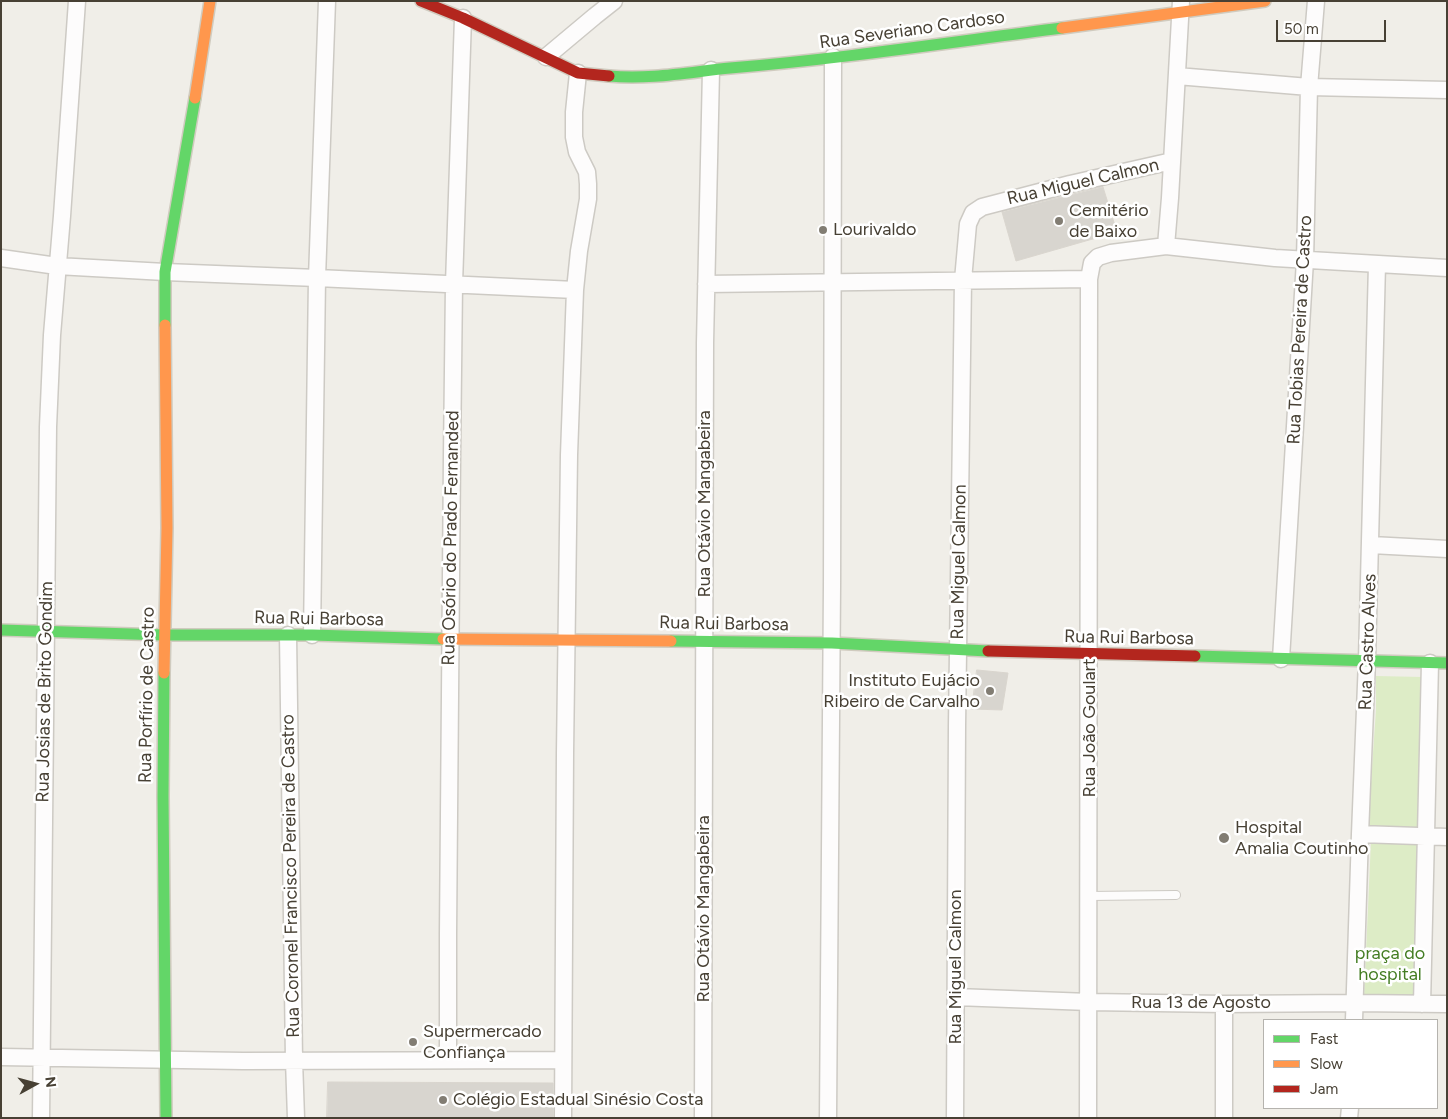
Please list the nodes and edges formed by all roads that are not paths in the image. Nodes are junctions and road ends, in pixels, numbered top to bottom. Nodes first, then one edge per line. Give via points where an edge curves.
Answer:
1 (77, 1) edge
2 (210, 1) edge
3 (327, 1) edge
4 (421, 1) edge
5 (614, 1) edge
6 (1266, 1) edge
7 (1316, 1) edge
8 (1181, 6) edge
9 (463, 18) junction
10 (546, 57) junction
11 (833, 57) junction
12 (711, 70) junction
13 (578, 73) junction
14 (1177, 76) junction
15 (1309, 87) junction
16 (1447, 90) edge
17 (1172, 161) junction
18 (1166, 246) junction
19 (1, 258) edge
20 (1305, 260) junction
21 (1377, 264) junction
22 (57, 266) junction
23 (1447, 268) edge
24 (165, 272) junction
25 (317, 278) junction
26 (1089, 278) junction
27 (963, 280) junction
28 (834, 282) junction
29 (454, 284) junction
30 (706, 284) junction
31 (575, 290) junction
32 (1371, 545) junction
33 (1447, 549) edge
34 (1, 630) edge
35 (46, 630) junction
36 (164, 634) junction
37 (288, 635) junction
38 (312, 635) junction
39 (450, 639) junction
40 (568, 640) junction
41 (705, 641) junction
42 (832, 643) junction
43 (958, 650) junction
44 (1090, 654) junction
45 (1281, 659) junction
46 (1368, 660) junction
47 (1430, 663) junction
48 (1447, 663) edge
49 (1360, 834) junction
50 (1427, 836) junction
51 (1447, 837) edge
52 (1089, 896) junction
53 (1176, 896) dead end
54 (956, 997) junction
55 (1089, 1002) junction
56 (1354, 1003) junction
57 (1224, 1004) junction
58 (1422, 1004) junction
59 (1447, 1004) edge
60 (1354, 1019) edge
61 (1, 1057) edge
62 (42, 1058) junction
63 (166, 1060) junction
64 (294, 1060) junction
65 (448, 1060) junction
66 (563, 1060) junction
67 (41, 1118) edge
68 (166, 1118) edge
69 (296, 1118) edge
70 (562, 1118) edge
71 (703, 1118) edge
72 (828, 1118) edge
73 (956, 1118) edge
74 (1088, 1118) edge
75 (1224, 1118) edge

1 - 22 street, Rua Josias de Brito Gondim
2 - 24 street, Rua Porfírio de Castro
3 - 25 street
4 - 9 street, Rua Severiano Cardoso
5 - 10 street
6 - 8 street, Rua Severiano Cardoso
7 - 15 street, Rua Tobias Pereira de Castro
8 - 11 street, Rua Severiano Cardoso
8 - 14 street
9 - 10 street, Rua Severiano Cardoso
9 - 29 street, Rua Osório do Prado Fernanded
10 - 13 street, Rua Severiano Cardoso
11 - 12 street, Rua Severiano Cardoso
11 - 28 street
12 - 13 street, Rua Severiano Cardoso via 620,78
12 - 30 street, Rua Otávio Mangabeira
13 - 31 street via 574,137 587,172 588,199
14 - 15 street
14 - 17 street
15 - 16 street
15 - 20 street, Rua Tobias Pereira de Castro
17 - 18 street
17 - 27 street, Rua Miguel Calmon via 982,207 973,213 968,224
18 - 20 street
18 - 26 street via 1098,257 1092,263
19 - 22 street
20 - 21 street
20 - 45 street, Rua Tobias Pereira de Castro
21 - 23 street
21 - 32 street, Rua Castro Alves
22 - 24 street
22 - 35 street, Rua Josias de Brito Gondim via 48,427
24 - 25 street
24 - 36 street, Rua Porfírio de Castro via 167,528
25 - 29 street
25 - 38 street
26 - 27 street
26 - 44 street, Rua João Goulart
27 - 28 street
27 - 43 street, Rua Miguel Calmon
28 - 30 street
28 - 42 street
29 - 31 street
29 - 39 street, Rua Osório do Prado Fernanded
30 - 41 street, Rua Otávio Mangabeira
31 - 40 street via 569,455
32 - 33 street
32 - 46 street, Rua Castro Alves
34 - 35 street, Rua Rui Barbosa
35 - 36 street, Rua Rui Barbosa
35 - 62 street, Rua Josias de Brito Gondim
36 - 37 street, Rua Rui Barbosa
36 - 63 street, Rua Porfírio de Castro
37 - 38 street, Rua Rui Barbosa
37 - 64 street, Rua Coronel Francisco Pereira de Castro
38 - 39 street, Rua Rui Barbosa
39 - 40 street, Rua Rui Barbosa
39 - 65 street, Rua Osório do Prado Fernanded
40 - 41 street, Rua Rui Barbosa
40 - 66 street
41 - 42 street, Rua Rui Barbosa
41 - 71 street, Rua Otávio Mangabeira
42 - 43 street, Rua Rui Barbosa
42 - 72 street
43 - 44 street, Rua Rui Barbosa
43 - 54 street, Rua Miguel Calmon
44 - 45 street, Rua Rui Barbosa
44 - 52 street, Rua João Goulart
45 - 46 street, Rua Rui Barbosa
46 - 47 street, Rua Rui Barbosa
46 - 49 street, Rua Castro Alves
47 - 48 street, Rua Rui Barbosa
47 - 50 street
49 - 50 street
49 - 56 street, Rua Castro Alves
50 - 51 street
50 - 58 street
52 - 53 lane
52 - 55 street, Rua João Goulart
54 - 55 street, Rua 13 de Agosto
54 - 73 street, Rua Miguel Calmon
55 - 57 street, Rua 13 de Agosto
55 - 74 street, Rua João Goulart
56 - 57 street, Rua 13 de Agosto
56 - 58 street, Rua 13 de Agosto
56 - 60 street, Rua Castro Alves
57 - 75 street
58 - 59 street, Rua 13 de Agosto
61 - 62 street
62 - 63 street
62 - 67 street, Rua Josias de Brito Gondim
63 - 64 street
63 - 68 street, Rua Porfírio de Castro
64 - 65 street
64 - 69 street, Rua Coronel Francisco Pereira de Castro
65 - 66 street
66 - 70 street

